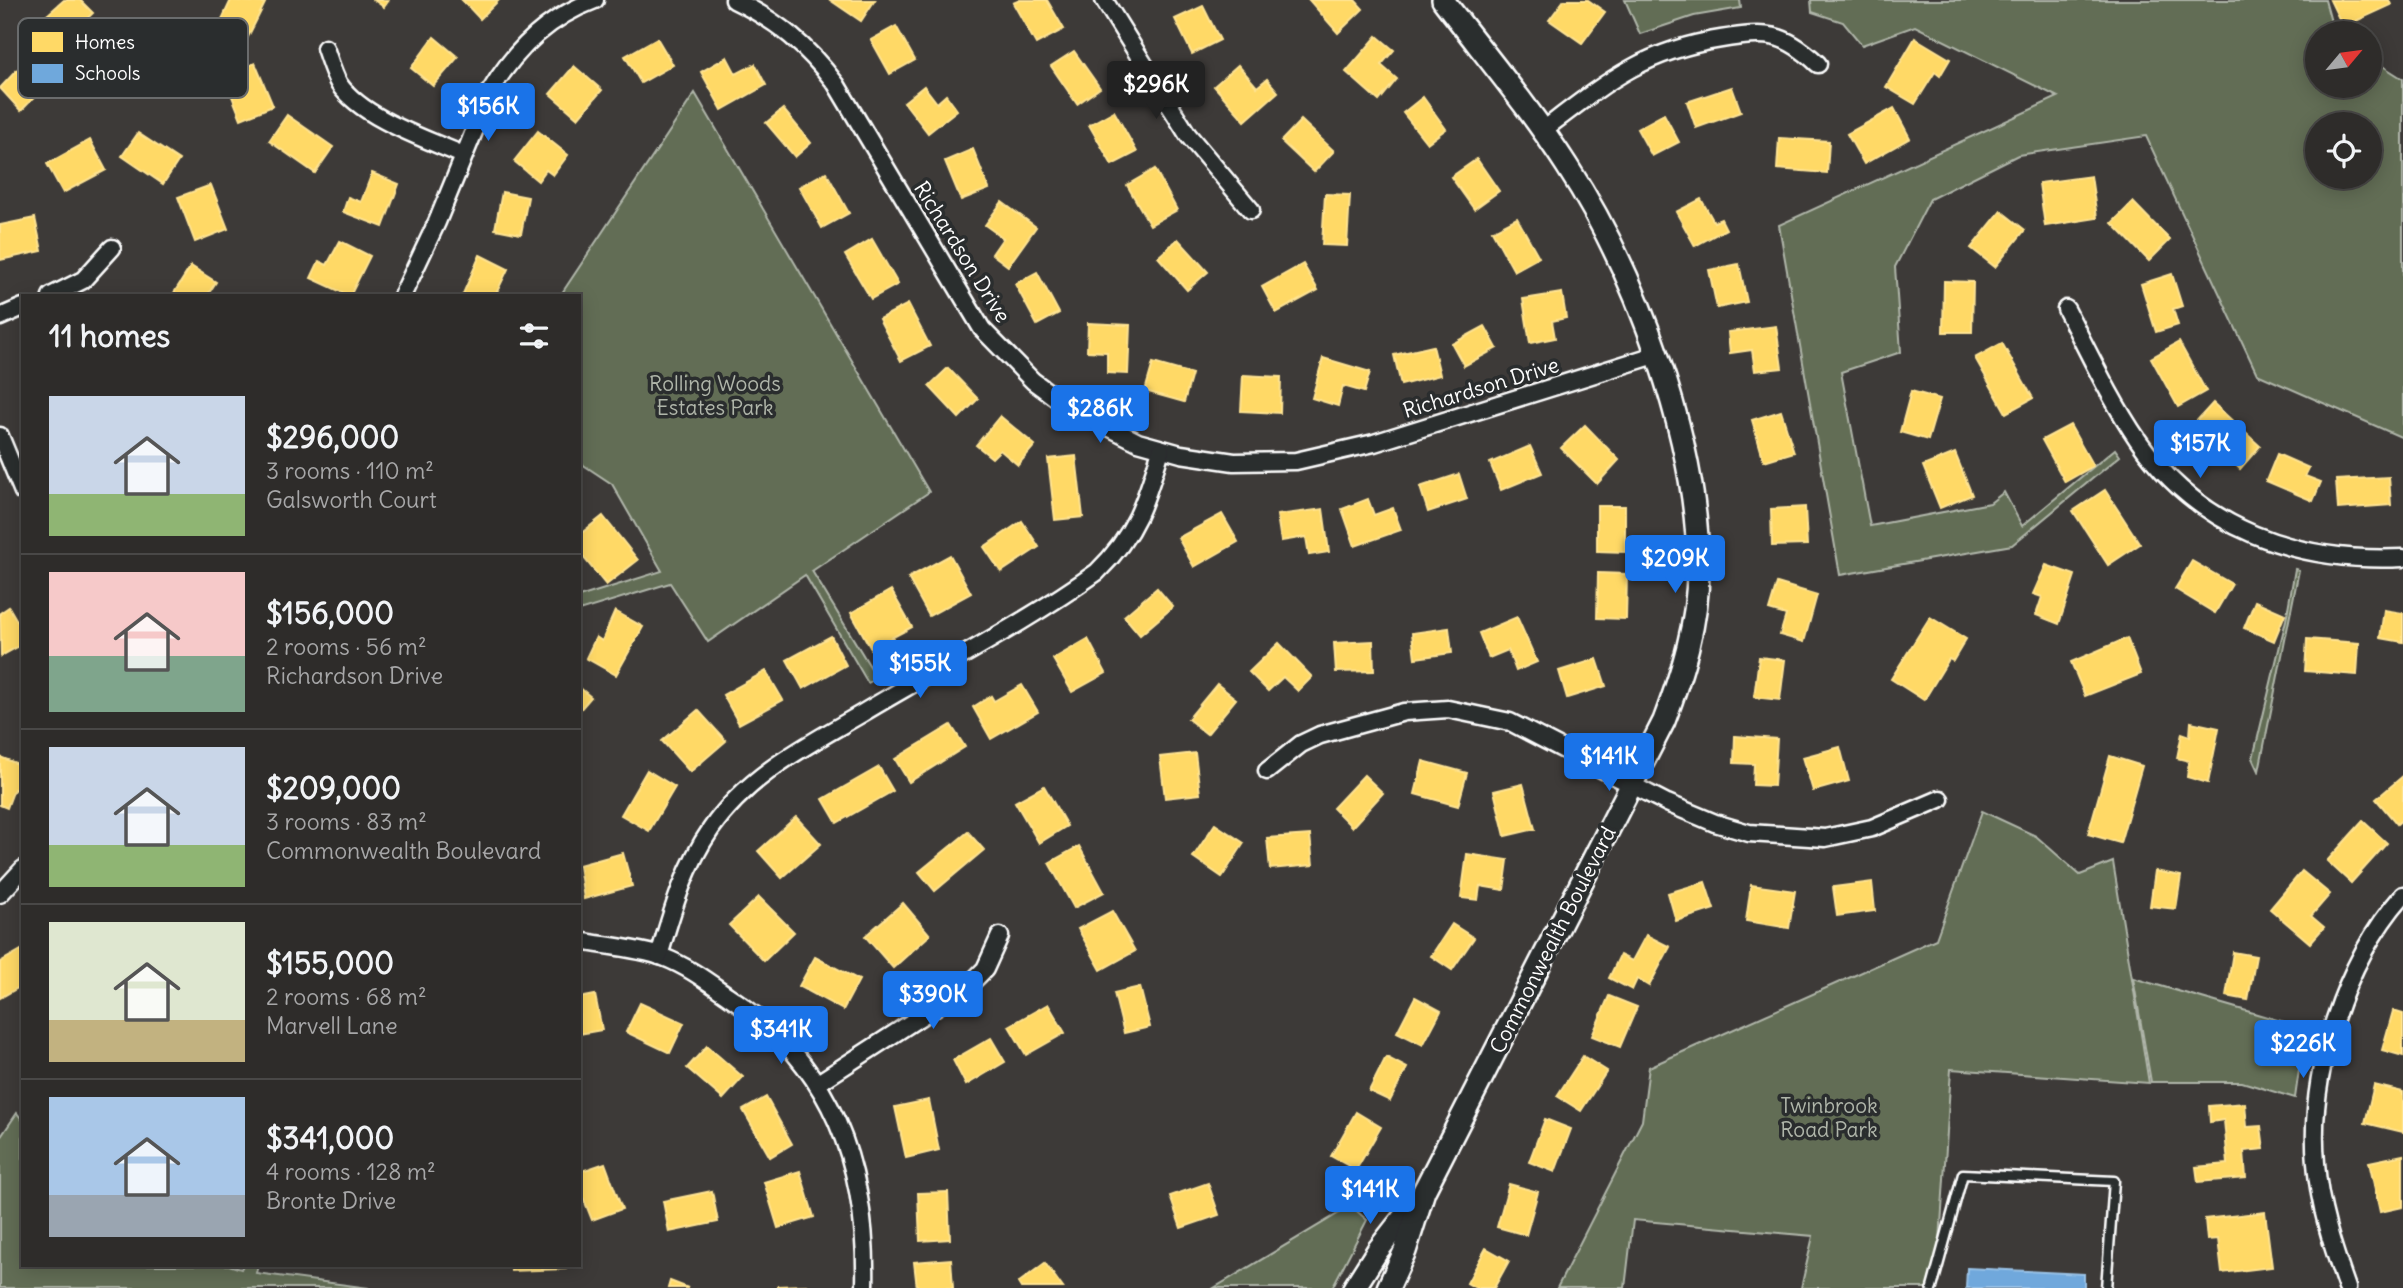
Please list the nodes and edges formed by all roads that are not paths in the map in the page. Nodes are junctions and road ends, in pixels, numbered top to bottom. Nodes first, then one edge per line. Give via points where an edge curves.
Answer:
1 (595, 0) edge
2 (734, 0) edge
3 (1104, 0) edge
4 (1443, 0) edge
5 (325, 48) dead end
6 (1818, 64) dead end
7 (1542, 131) junction
8 (463, 155) junction
9 (1251, 211) dead end
10 (112, 248) dead end
11 (55, 294) edge
12 (403, 294) edge
13 (21, 308) edge
14 (2066, 309) dead end
15 (0, 317) edge
16 (1655, 355) junction
17 (0, 436) edge
18 (1161, 450) junction
19 (21, 487) edge
20 (2403, 558) edge
21 (1267, 771) dead end
22 (1633, 785) junction
23 (1940, 799) dead end
24 (21, 871) edge
25 (0, 894) edge
26 (2403, 894) edge
27 (1000, 936) dead end
28 (581, 942) edge
29 (659, 956) junction
30 (818, 1083) junction
31 (1424, 1191) junction
32 (865, 1288) edge
33 (1354, 1288) edge
34 (1388, 1288) edge
35 (1932, 1288) edge
36 (2106, 1288) edge
37 (2347, 1288) edge

1 - 8 street via 548,24 524,44 491,90
2 - 18 street, Richardson Drive via 779,24 836,84 962,300 1002,352 1067,406 1097,424
3 - 9 street via 1188,135
4 - 7 street, Commonwealth Boulevard
5 - 8 street via 339,83 351,97 393,124
6 - 7 street via 1798,45 1772,35 1688,44 1628,68
7 - 16 street, Commonwealth Boulevard via 1613,247
8 - 12 street
10 - 11 street via 83,280
13 - 15 street
14 - 20 street via 2140,443 2195,501 2276,545 2360,560
16 - 18 street, Richardson Drive via 1330,455 1234,462
16 - 22 street, Commonwealth Boulevard via 1688,466 1697,517 1698,574 1692,630 1679,681
17 - 19 street
18 - 29 street via 1134,528 1097,572 789,756 739,796 691,862
21 - 22 street via 1320,735 1404,712 1448,709 1510,722
22 - 23 street via 1715,824 1766,836 1808,839 1872,828
22 - 31 street, Commonwealth Boulevard
24 - 25 street
26 - 37 street via 2345,986 2331,1028 2315,1124 2321,1200
27 - 30 street via 985,969 968,986
28 - 29 street
29 - 30 street via 688,968 744,1006 772,1030
30 - 32 street via 856,1175 864,1219
31 - 33 street, Commonwealth Boulevard
31 - 34 street, Commonwealth Boulevard
35 - 36 lane via 1964,1174 2114,1181

